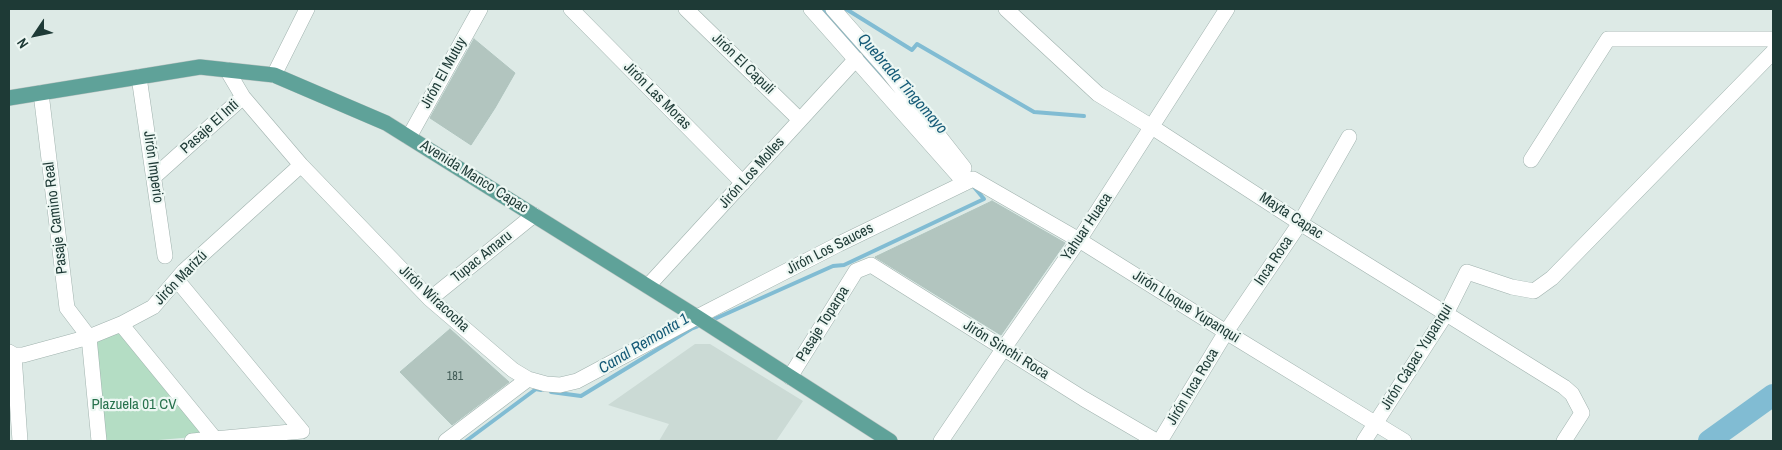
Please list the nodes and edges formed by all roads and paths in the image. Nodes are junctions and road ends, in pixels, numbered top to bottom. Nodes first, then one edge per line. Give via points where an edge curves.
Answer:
1 (308, 9) edge
2 (480, 9) edge
3 (573, 9) edge
4 (686, 9) edge
5 (811, 9) edge
6 (833, 9) edge
7 (1006, 9) edge
8 (1227, 9) edge
9 (1773, 39) edge
10 (1773, 52) edge
11 (856, 59) junction
12 (227, 70) junction
13 (274, 75) junction
14 (139, 77) junction
15 (41, 93) junction
16 (243, 97) junction
17 (9, 98) edge
18 (800, 120) junction
19 (1152, 127) junction
20 (409, 137) junction
21 (1349, 137) dead end
22 (1531, 160) dead end
23 (301, 165) junction
24 (155, 176) junction
25 (969, 181) junction
26 (743, 183) junction
27 (534, 215) junction
28 (1300, 223) junction
29 (1079, 240) junction
30 (165, 256) dead end
31 (856, 271) joint
32 (177, 280) junction
33 (648, 286) junction
34 (430, 300) junction
35 (1446, 314) junction
36 (703, 321) junction
37 (121, 324) junction
38 (1226, 332) junction
39 (89, 337) junction
40 (1004, 348) junction
41 (12, 353) edge
42 (790, 377) junction
43 (528, 379) junction
44 (1376, 423) junction
45 (215, 439) junction
46 (20, 441) edge
47 (98, 441) edge
48 (192, 441) edge
49 (446, 441) edge
50 (890, 441) edge
51 (941, 441) edge
52 (1158, 441) edge
53 (1364, 441) edge
54 (1404, 441) edge
55 (1564, 441) edge

1 - 13 street
2 - 20 street, Jirón El Mutuy
3 - 26 street, Jirón Las Moras
4 - 18 street, Jirón El Capuli
5 - 11 street
6 - 25 street via 887,70
7 - 19 street, Mayta Capac via 1098,94
8 - 19 street, Yahuar Huaca
9 - 22 street via 1608,39
10 - 35 street, Jirón Cápac Yupanqui via 1552,278 1534,291 1467,272
11 - 18 street, Jirón Los Molles
11 - 25 street
12 - 13 main road, Avenida Manco Capac
12 - 14 main road, Avenida Manco Capac via 200,67
12 - 16 street, Jirón Wiracocha
13 - 20 main road, Avenida Manco Capac via 386,122
14 - 15 main road, Avenida Manco Capac
14 - 24 street, Jirón Imperio
15 - 17 main road, Avenida Manco Capac
15 - 39 street, Pasaje Camino Real via 67,308
16 - 23 street, Jirón Wiracocha
16 - 24 street, Pasaje El Inti
18 - 26 street, Jirón Los Molles
19 - 28 street, Mayta Capac
19 - 29 street, Yahuar Huaca
20 - 27 main road, Avenida Manco Capac
21 - 28 street, Inca Roca
23 - 32 street, Jirón Marizú
23 - 34 street, Jirón Wiracocha
24 - 30 street, Jirón Imperio
25 - 29 street, Jirón Lloque Yupanqui
25 - 36 street, Jirón Los Sauces via 840,244
26 - 33 street, Jirón Los Molles
27 - 33 main road, Avenida Manco Capac
27 - 34 street, Tupac Amaru
28 - 35 street, Mayta Capac
28 - 38 street, Inca Roca
29 - 38 street, Jirón Lloque Yupanqui
29 - 40 street, Yahuar Huaca
31 - 40 street, Jirón Sinchi Roca via 871,265
31 - 42 street, Pasaje Toparpa
32 - 37 street, Jirón Marizú via 154,307
32 - 45 street via 302,431
33 - 36 main road, Avenida Manco Capac
34 - 43 street, Jirón Wiracocha
35 - 44 street, Jirón Cápac Yupanqui
35 - 55 street, Mayta Capac via 1572,394 1582,413
36 - 42 main road, Avenida Manco Capac
36 - 43 street, Jirón Wiracocha via 576,381 560,385
37 - 39 street, Jirón Marizú
37 - 45 street
38 - 44 street, Jirón Lloque Yupanqui
38 - 52 street, Jirón Inca Roca
39 - 41 street, Jirón Marizú via 23,355
39 - 47 street
40 - 51 street, Yahuar Huaca
40 - 52 street, Jirón Sinchi Roca
41 - 46 street
42 - 50 main road, Avenida Manco Capac
43 - 49 street
44 - 53 street, Jirón Cápac Yupanqui
44 - 54 street, Jirón Lloque Yupanqui
45 - 48 street

